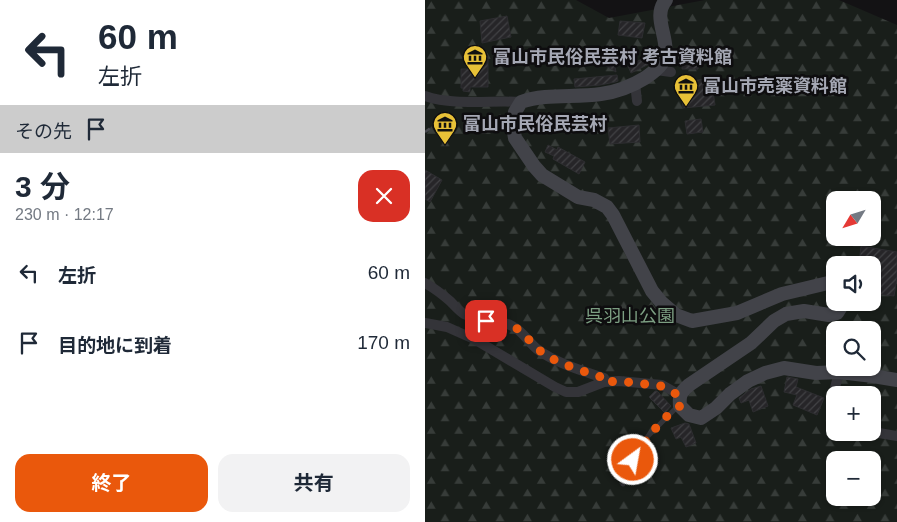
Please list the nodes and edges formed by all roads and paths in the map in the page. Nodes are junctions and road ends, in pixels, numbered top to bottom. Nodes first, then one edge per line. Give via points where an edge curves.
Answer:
1 (666, 0) edge
2 (656, 70) junction
3 (671, 72) dead end
4 (635, 83) junction
5 (425, 96) edge
6 (637, 101) dead end
7 (521, 102) junction
8 (425, 283) edge
9 (826, 283) edge
10 (838, 311) edge
11 (425, 323) edge
12 (826, 373) edge
13 (873, 376) edge
14 (897, 380) edge
15 (605, 382) junction
16 (680, 401) junction
17 (881, 433) edge
18 (897, 436) edge
19 (623, 484) dead end

1 - 2 street via 660,17 665,54
2 - 3 street
2 - 4 street
4 - 6 street
4 - 7 street via 603,94 548,96
5 - 7 street via 450,103
7 - 9 street via 515,112 515,138 534,166 542,175 578,197 594,200 607,208 651,291 676,315 692,321 737,313 782,294
8 - 15 street via 462,313 513,326 548,357 604,378
10 - 16 street via 829,315 804,311 786,314 751,343 689,385 681,392
11 - 15 street via 475,339 566,392 578,392
12 - 16 street via 784,368 765,373 748,381 701,418 689,415
13 - 14 street
15 - 16 street via 661,386
16 - 19 lane via 648,436
17 - 18 street

